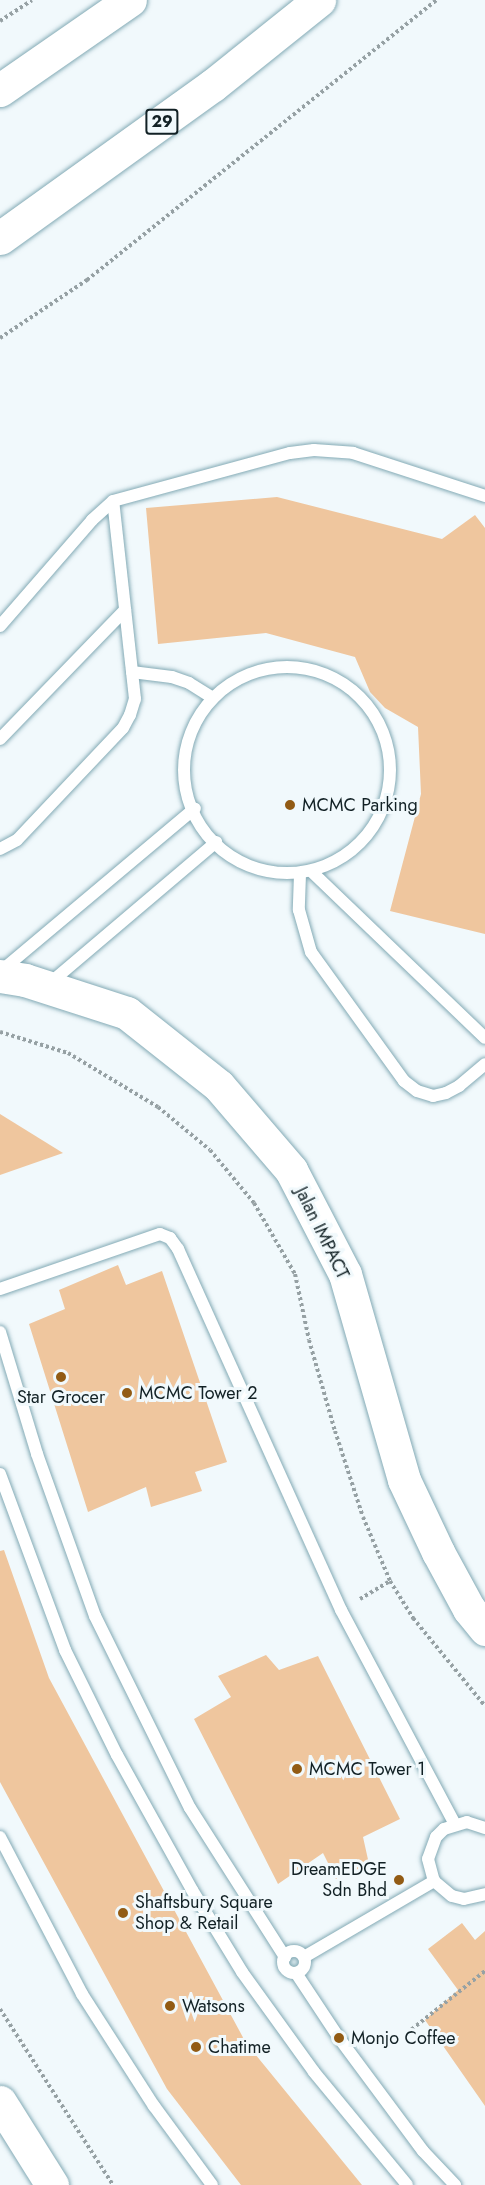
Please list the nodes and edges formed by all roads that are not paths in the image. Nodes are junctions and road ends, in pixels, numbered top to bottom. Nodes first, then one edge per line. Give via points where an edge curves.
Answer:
1 (130, 0) edge
2 (319, 0) edge
3 (0, 90) edge
4 (0, 238) edge
5 (485, 496) edge
6 (113, 501) junction
7 (125, 610) junction
8 (0, 626) edge
9 (132, 672) junction
10 (213, 698) junction
11 (0, 739) edge
12 (195, 808) junction
13 (216, 842) junction
14 (0, 849) edge
15 (306, 873) junction
16 (0, 974) edge
17 (47, 986) junction
18 (485, 1038) edge
19 (485, 1064) edge
20 (0, 1289) edge
21 (0, 1332) edge
22 (0, 1474) edge
23 (485, 1629) edge
24 (455, 1824) junction
25 (484, 1824) edge
26 (0, 1837) edge
27 (434, 1881) junction
28 (485, 1894) edge
29 (285, 1957) junction
30 (304, 1958) junction
31 (296, 1973) junction
32 (0, 2102) edge
33 (52, 2185) edge
34 (212, 2185) edge
35 (407, 2185) edge
36 (455, 2185) edge

1 - 3 main road
2 - 4 main road, 29 via 213,85
5 - 6 lane via 353,453 314,450
6 - 7 lane
6 - 8 lane
7 - 9 lane
7 - 11 lane
9 - 10 lane via 172,677
9 - 14 lane via 135,699 123,728 17,840
10 - 12 lane via 185,746 183,769
10 - 15 lane via 228,684 248,674 297,665 341,684 372,719 390,765 384,811 369,834 349,852 324,868
12 - 13 lane
12 - 16 lane
13 - 15 lane via 254,869 278,875
13 - 17 lane
15 - 18 lane
15 - 19 lane via 298,910 311,952 404,1081 433,1096 459,1086
16 - 17 main road, Jalan IMPACT
17 - 23 main road, Jalan IMPACT via 127,1013 219,1086 291,1170 345,1274 404,1480 438,1552 469,1609
20 - 24 lane via 160,1234 170,1238 341,1610
21 - 29 lane via 37,1454 95,1616 190,1808
22 - 35 lane via 65,1650 117,1755 192,1890 242,1971 314,2072
24 - 25 lane
24 - 27 lane via 444,1829 431,1847 428,1859
26 - 34 lane via 82,1994 154,2106
27 - 28 lane via 452,1896 464,1899
27 - 30 lane
29 - 30 lane via 296,1952
29 - 31 lane via 287,1970
30 - 31 lane via 304,1967
31 - 36 lane via 423,2151
32 - 33 main road

